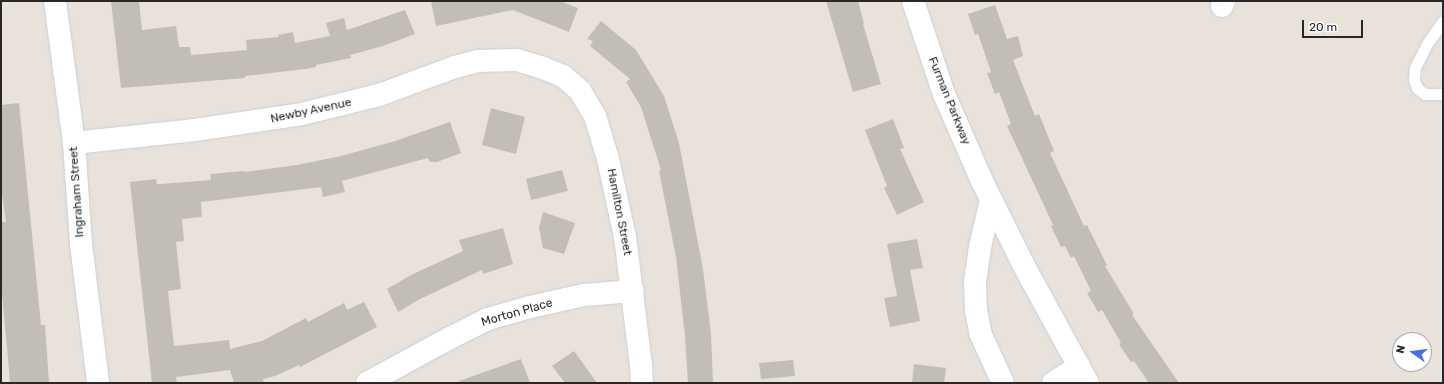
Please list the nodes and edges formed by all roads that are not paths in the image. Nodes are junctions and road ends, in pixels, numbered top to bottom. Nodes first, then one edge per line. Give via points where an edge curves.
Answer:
1 (55, 1) edge
2 (912, 1) edge
3 (1443, 21) edge
4 (543, 68) joint
5 (1443, 94) edge
6 (74, 143) junction
7 (991, 200) junction
8 (633, 291) junction
9 (1084, 374) edge
10 (98, 383) edge
11 (368, 383) edge
12 (642, 383) edge
13 (1003, 383) edge
14 (1053, 383) edge

1 - 6 street, Ingraham Street
2 - 7 street, Furman Parkway via 944,94
3 - 5 lane via 1415,68 1414,80 1417,88 1425,94
4 - 6 street, Newby Avenue via 517,60 477,61 379,95 302,114 180,132
4 - 8 street, Hamilton Street via 563,76 580,91 595,116 619,204
6 - 10 street, Ingraham Street via 80,244
7 - 9 street, Furman Parkway
7 - 13 street via 975,282 976,310 981,335
8 - 11 street, Morton Place via 584,295 488,319
8 - 12 street, Hamilton Street
9 - 14 street

